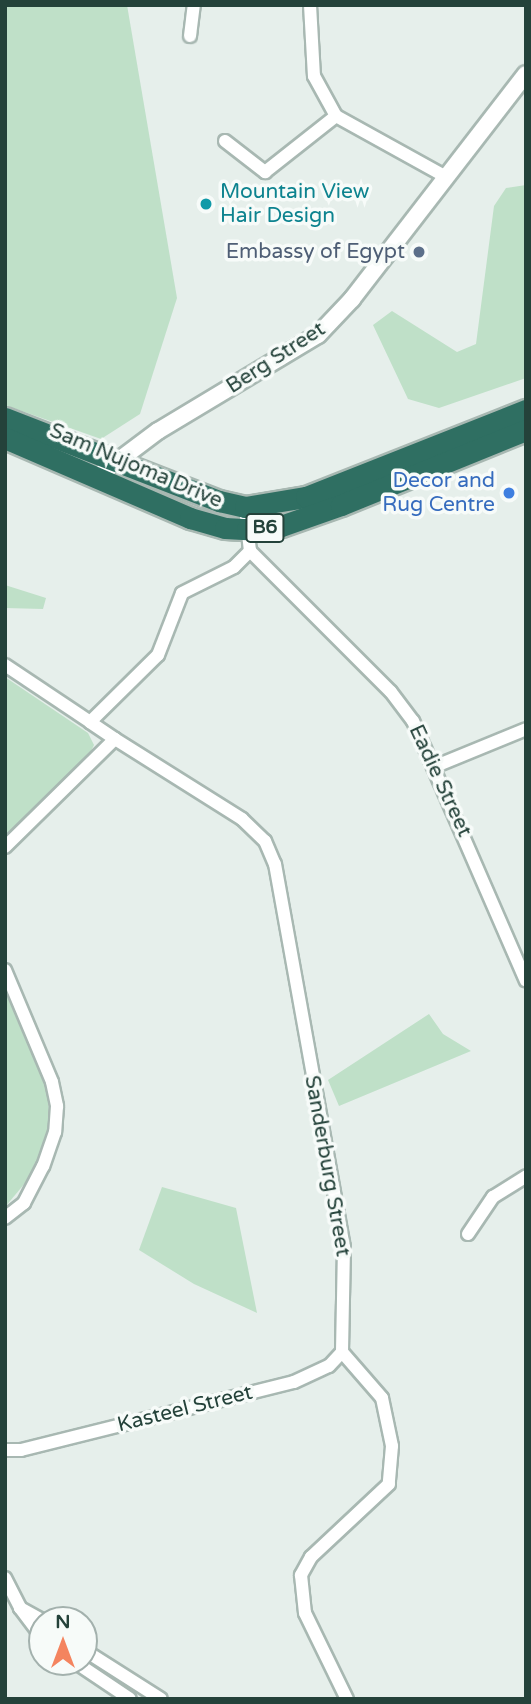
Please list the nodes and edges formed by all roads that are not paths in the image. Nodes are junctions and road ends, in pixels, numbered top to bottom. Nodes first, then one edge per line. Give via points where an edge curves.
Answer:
1 (194, 5) edge
2 (310, 5) edge
3 (190, 36) dead end
4 (524, 79) edge
5 (336, 116) junction
6 (225, 141) dead end
7 (446, 177) junction
8 (526, 410) edge
9 (5, 418) edge
10 (526, 430) edge
11 (5, 438) edge
12 (118, 460) junction
13 (99, 476) junction
14 (245, 507) junction
15 (247, 529) junction
16 (250, 551) junction
17 (5, 665) edge
18 (90, 723) junction
19 (526, 729) edge
20 (115, 739) junction
21 (436, 766) junction
22 (5, 847) edge
23 (5, 970) edge
24 (526, 981) edge
25 (526, 1176) edge
26 (5, 1219) edge
27 (468, 1234) dead end
28 (342, 1352) junction
29 (5, 1450) edge
30 (20, 1450) junction
31 (5, 1460) edge
32 (5, 1578) edge
33 (20, 1608) junction
34 (28, 1612) edge
35 (28, 1619) edge
36 (98, 1659) edge
37 (96, 1676) edge
38 (130, 1699) edge
39 (160, 1699) edge
40 (347, 1699) edge

1 - 3 street
2 - 5 street via 314,76
4 - 7 street, Berg Street
5 - 6 street via 265,172
5 - 7 street
7 - 12 street, Berg Street via 352,299 318,335
8 - 14 highway, Sam Nujoma Drive / B6 via 306,497
9 - 12 highway, Sam Nujoma Drive / B6
10 - 15 highway, Sam Nujoma Drive / B6 via 341,505 281,526
11 - 13 highway, Sam Nujoma Drive / B6
12 - 13 street, Berg Street
12 - 14 highway, Sam Nujoma Drive / B6
13 - 15 highway, Sam Nujoma Drive / B6 via 190,518
14 - 15 street
15 - 16 street
16 - 18 street via 234,567 182,593 158,655
16 - 21 street, Eadie Street via 391,692 413,721
17 - 18 street, Sanderburg Street
18 - 20 street, Sanderburg Street
19 - 21 street
20 - 22 street
20 - 28 street, Sanderburg Street via 242,819 272,852 344,1247
21 - 24 street, Eadie Street
23 - 26 street via 52,1082 57,1106 55,1132 43,1166 24,1202
25 - 27 street via 493,1197
28 - 30 street, Kasteel Street via 329,1366 293,1382
28 - 40 street via 385,1405 393,1462 384,1491 311,1557 301,1575 305,1612
29 - 30 street, Kasteel Street
30 - 31 street, Kasteel Street
32 - 33 street
33 - 34 street
33 - 35 street
36 - 39 street
37 - 38 street

